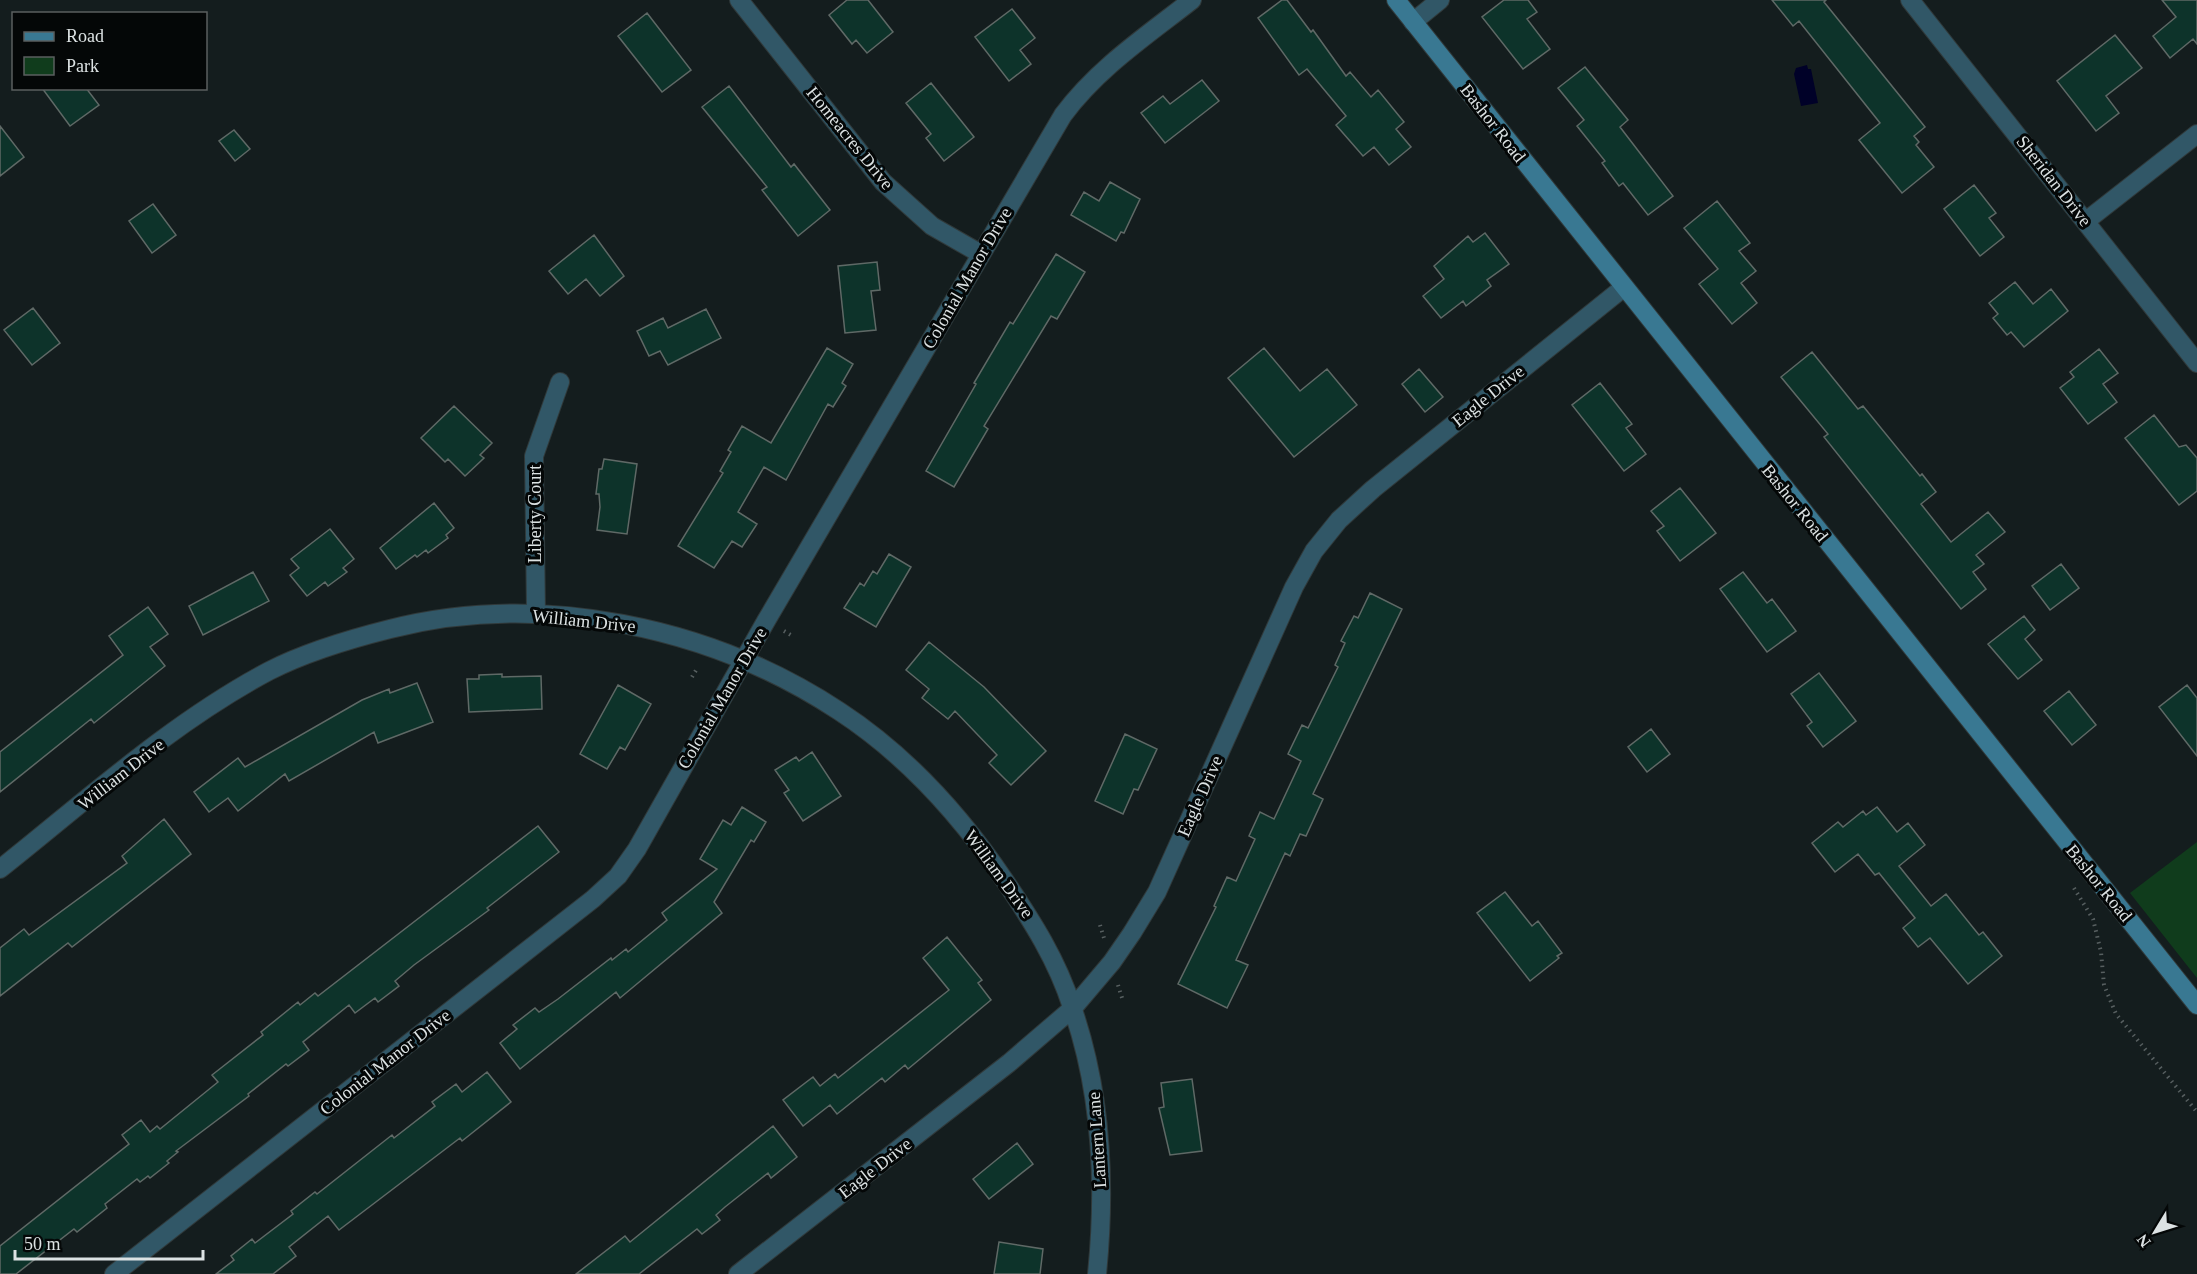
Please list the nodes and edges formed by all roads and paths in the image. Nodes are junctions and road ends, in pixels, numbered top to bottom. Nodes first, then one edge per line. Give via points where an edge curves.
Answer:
1 (739, 0) edge
2 (1192, 0) edge
3 (1396, 0) edge
4 (1440, 0) edge
5 (1910, 0) edge
6 (1413, 22) junction
7 (2197, 134) edge
8 (2086, 222) junction
9 (981, 254) junction
10 (1623, 288) junction
11 (2197, 363) edge
12 (560, 382) dead end
13 (536, 614) junction
14 (743, 660) junction
15 (0, 869) edge
16 (2074, 888) dead end
17 (2197, 1005) edge
18 (1073, 1008) junction
19 (2197, 1112) edge
20 (114, 1274) edge
21 (738, 1274) edge
22 (1097, 1274) edge

1 - 9 street, Homeacres Drive via 883,182 932,226
2 - 9 street, Colonial Manor Drive via 1080,92
3 - 6 street, Bashor Road
4 - 6 street
5 - 8 street, Sheridan Drive
6 - 10 street, Bashor Road
7 - 8 street
8 - 11 street, Sheridan Drive
9 - 14 street, Colonial Manor Drive
10 - 17 street, Bashor Road
10 - 18 street, Eagle Drive via 1373,489 1339,520 1314,551 1270,636 1157,892 1112,962
12 - 13 street, Liberty Court via 534,456
13 - 14 street, William Drive via 637,626
13 - 15 street, William Drive via 460,616 391,629 273,669 179,728
14 - 18 street, William Drive via 791,681 842,712 893,752 945,804 990,858 1036,926
14 - 20 street, Colonial Manor Drive via 618,876
16 - 19 path via 2093,919 2104,985 2116,1014
18 - 21 street, Eagle Drive via 1009,1063
18 - 22 street, Lantern Lane via 1090,1072 1100,1136 1102,1227

